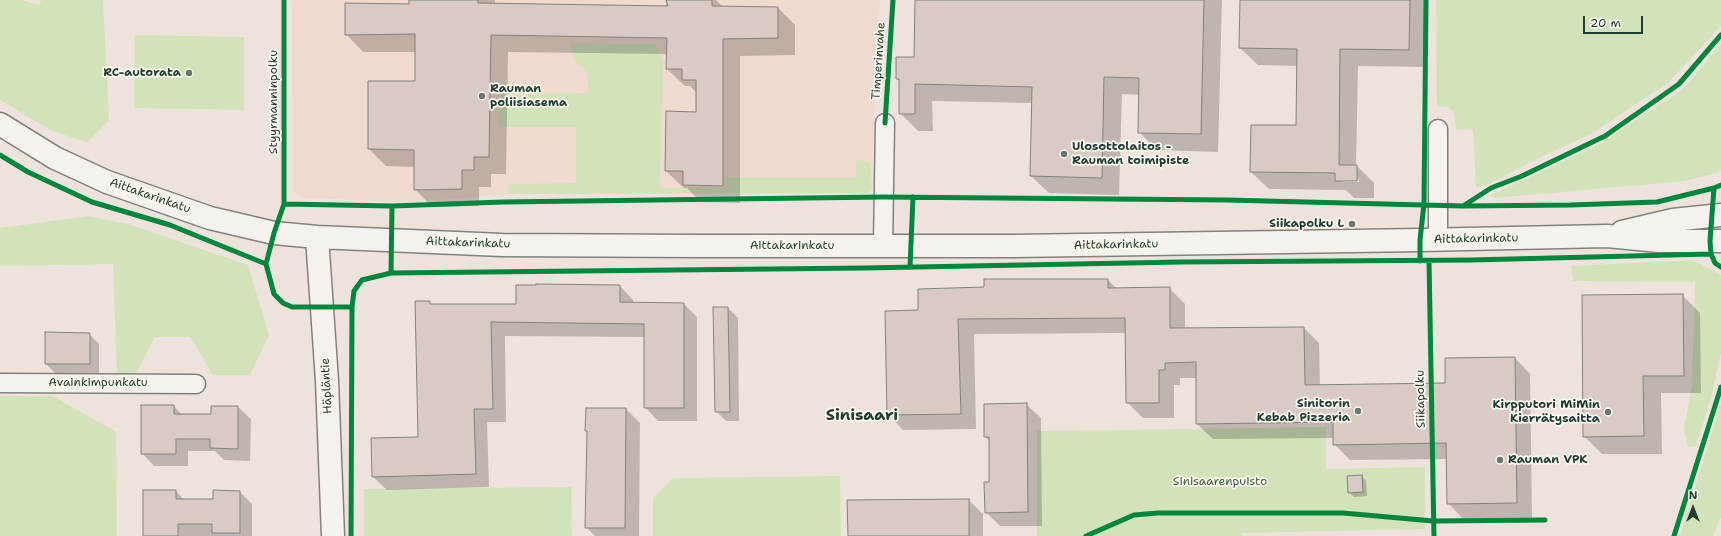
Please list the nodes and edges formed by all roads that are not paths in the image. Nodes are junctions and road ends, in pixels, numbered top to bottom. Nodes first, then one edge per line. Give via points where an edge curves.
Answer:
1 (885, 123) dead end
2 (0, 124) edge
3 (1438, 130) dead end
4 (1721, 215) edge
5 (1607, 236) junction
6 (317, 237) junction
7 (1438, 240) junction
8 (1721, 241) edge
9 (883, 246) junction
10 (0, 383) edge
11 (196, 384) dead end
12 (333, 536) edge

1 - 9 street
2 - 6 main road, Aittakarinkatu via 54,158 107,182 210,218 274,233
3 - 7 street
4 - 5 main road, Aittakarinkatu via 1673,220
5 - 7 main road, Aittakarinkatu
5 - 8 main road, Aittakarinkatu via 1659,241
6 - 9 main road, Aittakarinkatu via 502,245
6 - 12 main road, Häpläntie via 327,381
7 - 9 main road, Aittakarinkatu
10 - 11 street, Avainkimpunkatu

